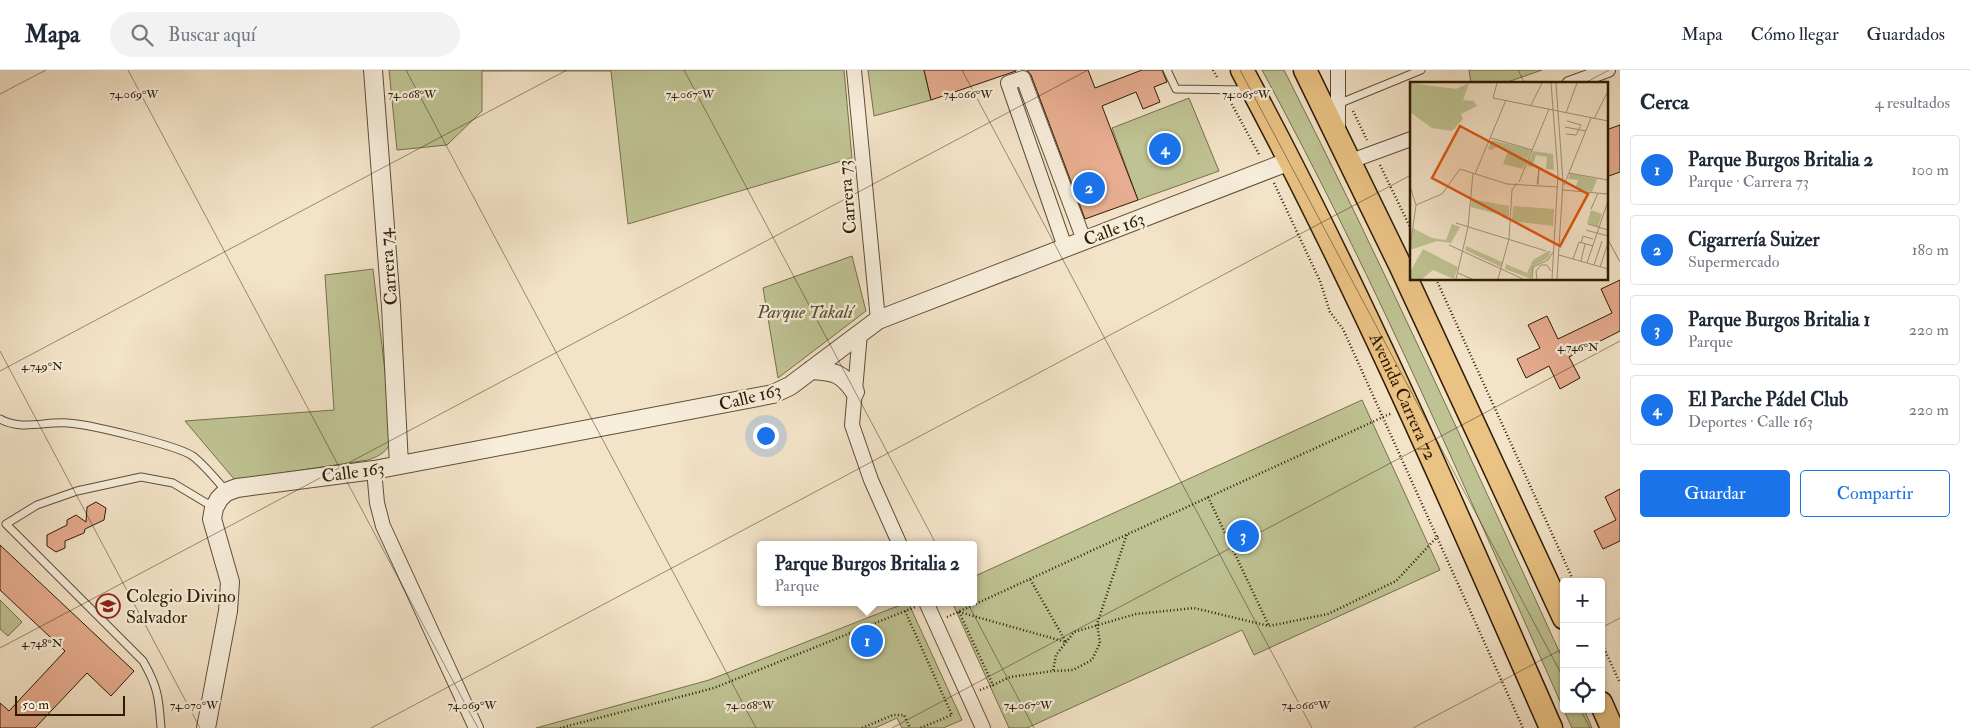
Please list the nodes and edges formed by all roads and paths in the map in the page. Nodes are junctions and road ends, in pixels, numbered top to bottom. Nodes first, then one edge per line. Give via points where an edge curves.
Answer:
1 (372, 70) edge
2 (854, 70) edge
3 (1167, 70) edge
4 (1213, 70) edge
5 (1242, 70) edge
6 (1305, 70) edge
7 (1421, 70) edge
8 (1608, 70) edge
9 (1341, 73) edge
10 (1575, 82) edge
11 (1223, 89) junction
12 (1253, 90) junction
13 (1338, 104) junction
14 (1338, 135) junction
15 (1410, 139) edge
16 (1290, 161) junction
17 (1351, 161) junction
18 (1268, 170) junction
19 (1067, 197) junction
20 (1050, 204) junction
21 (1084, 240) junction
22 (1065, 247) junction
23 (1436, 280) edge
24 (878, 320) junction
25 (860, 333) junction
26 (811, 370) junction
27 (855, 392) junction
28 (1407, 406) junction
29 (1384, 417) junction
30 (0, 419) edge
31 (399, 465) junction
32 (374, 470) junction
33 (226, 492) junction
34 (1208, 497) junction
35 (214, 508) junction
36 (1127, 534) junction
37 (1438, 536) junction
38 (898, 541) edge
39 (1572, 578) edge
40 (1030, 579) junction
41 (977, 604) edge
42 (916, 606) edge
43 (923, 606) edge
44 (972, 606) edge
45 (1560, 609) edge
46 (905, 610) junction
47 (959, 612) junction
48 (935, 622) junction
49 (1097, 624) junction
50 (1269, 626) junction
51 (1066, 642) junction
52 (1605, 651) edge
53 (1054, 671) junction
54 (1620, 683) edge
55 (1605, 712) edge
56 (161, 728) edge
57 (206, 728) edge
58 (476, 728) edge
59 (560, 728) edge
60 (862, 728) edge
61 (910, 728) edge
62 (920, 728) edge
63 (983, 728) edge
64 (1523, 728) edge
65 (1551, 728) edge
66 (1612, 728) edge

1 - 31 street, Carrera 74 via 391,306
2 - 24 street, Carrera 73
3 - 11 lane via 1176,89
4 - 11 path
5 - 12 highway, Avenida Carrera 72
6 - 14 highway
7 - 13 lane
8 - 10 street
9 - 13 street
11 - 12 lane
11 - 18 path
12 - 16 highway, Avenida Carrera 72
13 - 14 street
14 - 17 highway
15 - 17 street
16 - 18 street, Calle 163
16 - 28 highway, Avenida Carrera 72
17 - 45 highway
18 - 21 street, Calle 163
18 - 29 path via 1320,281 1330,312 1343,329
19 - 20 street
19 - 20 street via 1023,78 1008,83
19 - 21 street
20 - 22 street
21 - 22 street, Calle 163
22 - 24 street, Calle 163
23 - 39 path
24 - 25 street, Calle 163
25 - 26 street, Calle 163
25 - 27 street
26 - 27 street via 837,373
26 - 31 street, Calle 163 via 790,386 756,399
27 - 38 street via 852,426
28 - 29 path
28 - 65 highway, Avenida Carrera 72
29 - 34 path
29 - 37 path
30 - 33 lane via 25,425 67,423 98,427 193,456
31 - 32 street, Calle 163
32 - 33 street, Calle 163
32 - 58 street via 377,503 384,526
33 - 35 street
34 - 36 path
34 - 50 path
35 - 56 lane via 173,483 141,477 77,491 37,505 6,524 143,661 158,693
35 - 57 street via 213,525 230,582 228,611
36 - 40 path
36 - 49 path
37 - 50 path via 1396,581 1328,614
37 - 64 path
40 - 41 path
40 - 51 path
42 - 46 path
43 - 48 street
44 - 47 path
46 - 59 path via 714,688
46 - 62 path via 952,715
47 - 48 path
47 - 51 path
47 - 53 path via 993,685 1010,677
48 - 63 street
49 - 50 path via 1136,614 1194,608
49 - 51 path via 1074,632
49 - 53 path via 1100,643 1092,660 1073,670
51 - 53 path via 1056,655
52 - 54 path
55 - 66 highway
60 - 61 path via 894,714 904,716

